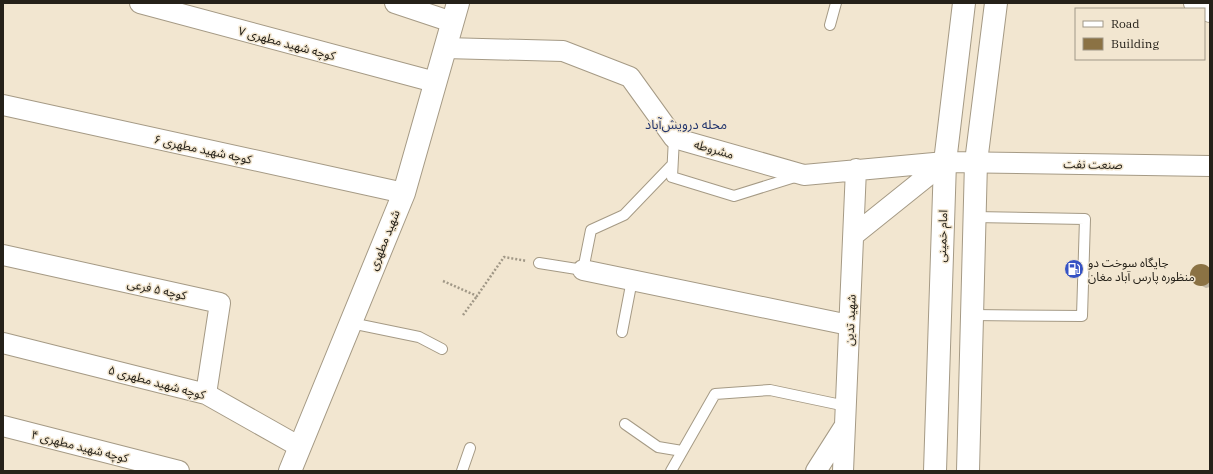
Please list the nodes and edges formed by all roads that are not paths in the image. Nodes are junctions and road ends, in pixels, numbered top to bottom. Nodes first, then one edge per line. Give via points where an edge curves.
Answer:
1 (140, 3) edge
2 (395, 3) edge
3 (836, 3) edge
4 (964, 3) edge
5 (996, 3) edge
6 (1195, 3) edge
7 (1204, 8) edge
8 (455, 12) edge
9 (830, 25) dead end
10 (445, 48) junction
11 (435, 82) junction
12 (3, 105) edge
13 (674, 138) junction
14 (945, 162) junction
15 (976, 162) junction
16 (672, 164) junction
17 (1210, 166) edge
18 (856, 169) junction
19 (804, 175) junction
20 (404, 193) junction
21 (974, 217) junction
22 (854, 235) junction
23 (3, 255) edge
24 (539, 263) road end
25 (582, 270) junction
26 (632, 280) junction
27 (972, 315) junction
28 (350, 323) junction
29 (850, 325) junction
30 (622, 332) dead end
31 (3, 343) edge
32 (442, 349) dead end
33 (206, 394) junction
34 (846, 406) junction
35 (625, 424) dead end
36 (845, 425) junction
37 (3, 426) edge
38 (300, 447) junction
39 (470, 448) dead end
40 (682, 451) junction
41 (179, 471) edge
42 (290, 471) edge
43 (462, 471) edge
44 (671, 471) edge
45 (816, 471) edge
46 (843, 471) edge
47 (935, 471) edge
48 (968, 471) edge

1 - 11 street, کوچه شهید مطهری ۷
2 - 8 street
3 - 9 lane
4 - 14 main road, امام خمینی
5 - 15 main road
6 - 7 main road
8 - 10 main road, شهید مطهری
10 - 11 main road, شهید مطهری
10 - 13 street via 562,51 630,77
11 - 20 main road, شهید مطهری
12 - 20 street, کوچه شهید مطهری ۶
13 - 16 lane
13 - 19 street, مشروطه
14 - 15 street, صنعت نفت
14 - 18 street, مشروطه
14 - 22 street
14 - 47 main road, امام خمینی
15 - 17 street, صنعت نفت
15 - 21 main road
16 - 19 lane via 672,177 734,196
16 - 25 lane via 624,215 591,230
18 - 19 street, مشروطه
18 - 22 street, شهید تدین
20 - 28 main road, شهید مطهری
21 - 27 main road
21 - 27 lane via 1085,219 1082,316
22 - 29 street, شهید تدین
23 - 33 street, کوچه ۵ فرعی via 220,303
24 - 25 lane
25 - 26 street
26 - 29 street
26 - 30 lane
27 - 48 main road
28 - 32 lane via 419,337
28 - 38 main road, شهید مطهری
29 - 34 street, شهید تدین
31 - 33 street, کوچه شهید مطهری ۵
33 - 38 street, کوچه شهید مطهری ۵
34 - 36 street, شهید تدین
34 - 40 lane via 770,390 715,394
35 - 40 lane via 658,447
36 - 45 street
36 - 46 street, شهید تدین
37 - 41 street, کوچه شهید مطهری ۴
38 - 42 main road, شهید مطهری
39 - 43 lane
40 - 44 lane

